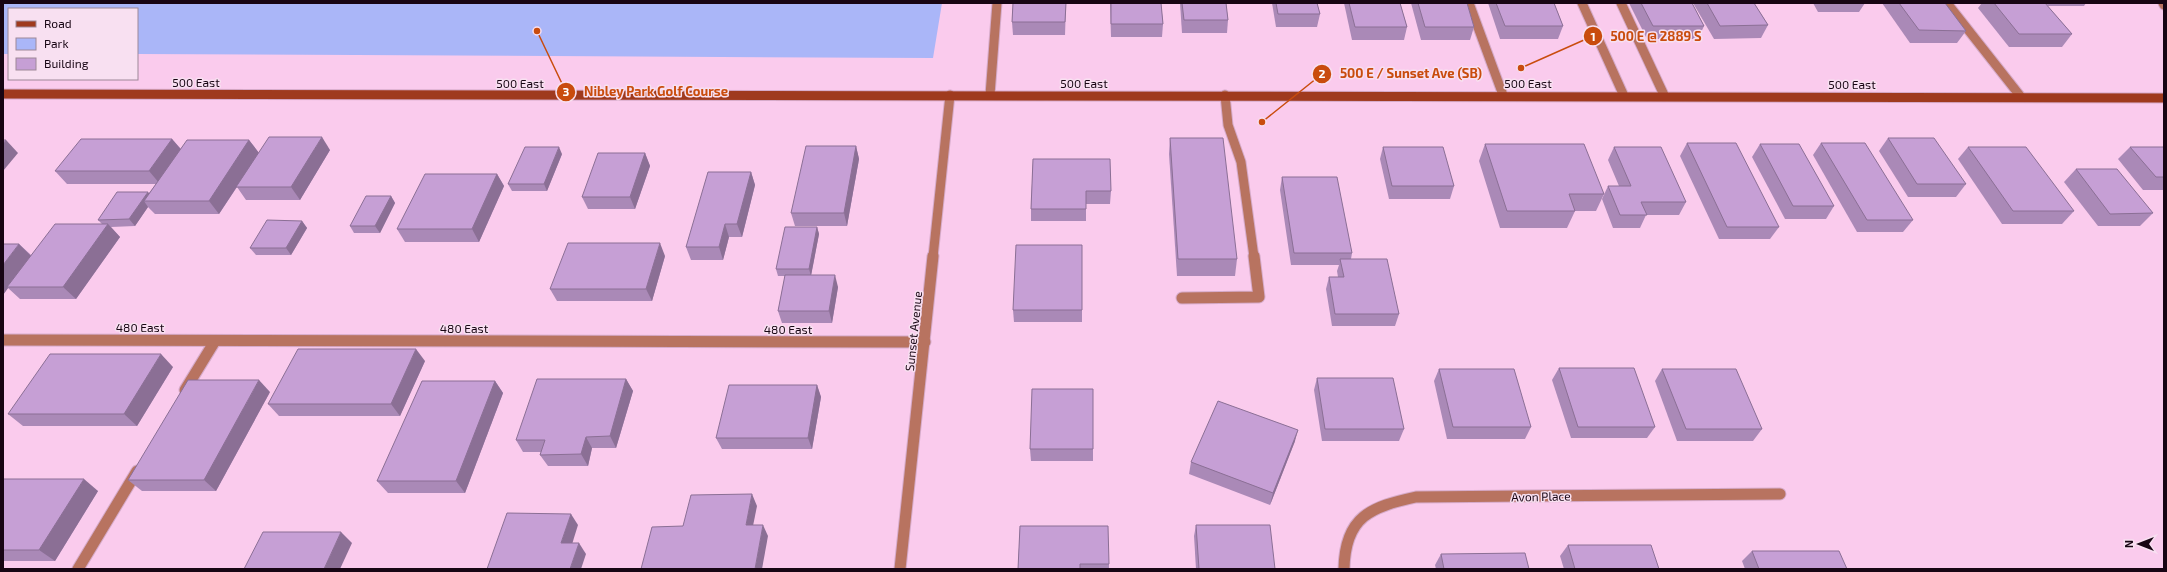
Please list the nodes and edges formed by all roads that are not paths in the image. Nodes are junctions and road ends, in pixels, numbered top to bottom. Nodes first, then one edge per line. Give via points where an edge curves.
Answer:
1 (997, 3) edge
2 (1469, 3) edge
3 (1582, 3) edge
4 (1621, 3) edge
5 (1947, 3) edge
6 (3, 94) edge
7 (950, 95) junction
8 (990, 95) junction
9 (1225, 95) junction
10 (1503, 95) junction
11 (1664, 95) junction
12 (1624, 96) junction
13 (2021, 97) junction
14 (2164, 98) edge
15 (1182, 298) dead end
16 (3, 340) edge
17 (215, 341) junction
18 (925, 342) junction
19 (179, 401) edge
20 (142, 462) edge
21 (1780, 494) dead end
22 (78, 569) edge
23 (900, 569) edge
24 (1344, 569) edge

1 - 8 street
2 - 10 street
3 - 12 street
4 - 11 street
5 - 13 street
6 - 7 street, 500 East
7 - 8 street, 500 East
7 - 18 street, Sunset Avenue
8 - 9 street, 500 East
9 - 10 street, 500 East
9 - 15 street via 1228,125 1241,162 1259,296
10 - 12 street, 500 East
11 - 12 street, 500 East
11 - 13 street, 500 East
13 - 14 street, 500 East
16 - 17 street, 480 East
17 - 18 street, 480 East
17 - 19 street
18 - 23 street, Sunset Avenue
20 - 22 street
21 - 24 street, Avon Place via 1416,497 1388,503 1364,515 1348,539

